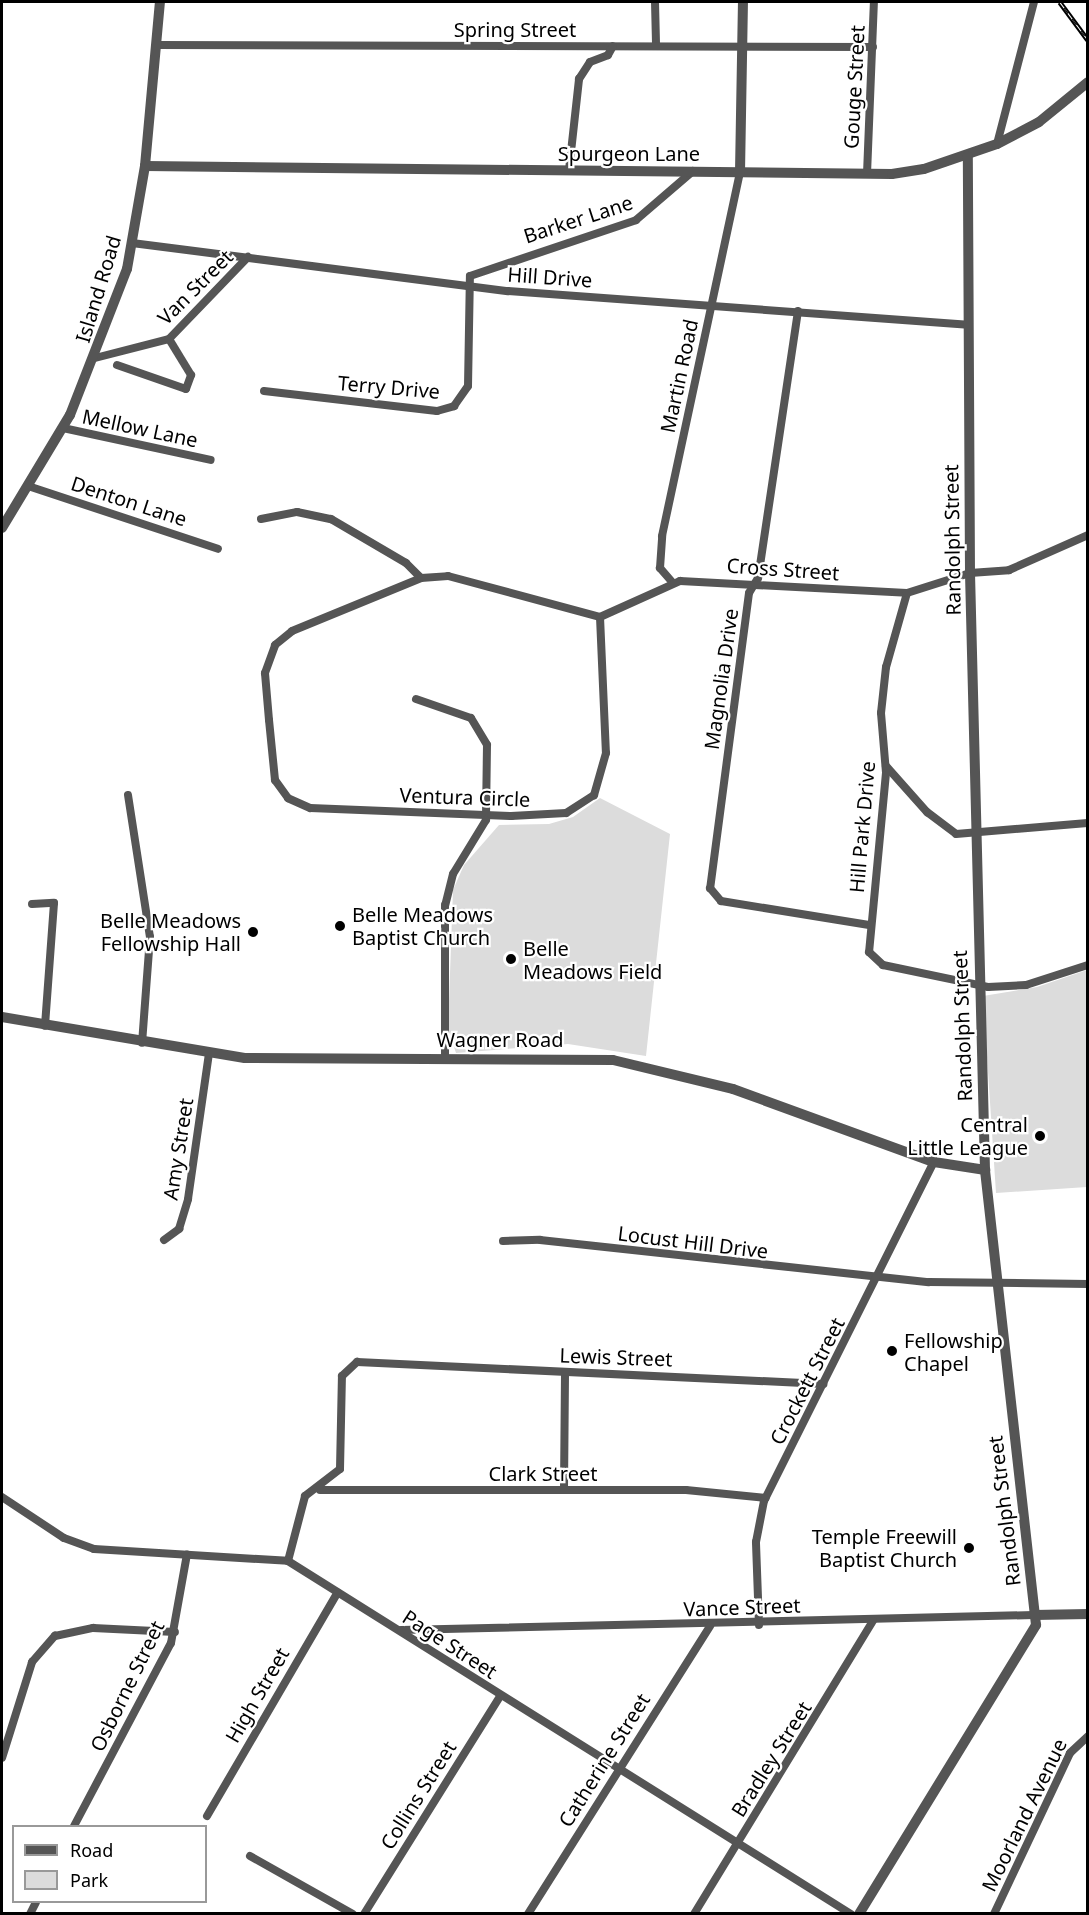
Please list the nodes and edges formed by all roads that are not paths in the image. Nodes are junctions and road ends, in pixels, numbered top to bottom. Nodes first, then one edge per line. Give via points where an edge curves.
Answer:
1 (160, 2) edge
2 (655, 2) edge
3 (743, 2) edge
4 (874, 2) edge
5 (1034, 2) edge
6 (656, 44) junction
7 (741, 44) junction
8 (156, 45) junction
9 (613, 46) junction
10 (873, 47) junction
11 (1088, 82) edge
12 (997, 144) junction
13 (968, 156) junction
14 (145, 166) junction
15 (569, 170) junction
16 (693, 171) junction
17 (740, 172) junction
18 (867, 174) junction
19 (132, 243) junction
20 (248, 257) junction
21 (467, 284) junction
22 (711, 303) junction
23 (798, 311) junction
24 (968, 325) junction
25 (168, 339) junction
26 (95, 358) junction
27 (117, 365) dead end
28 (264, 391) dead end
29 (63, 428) junction
30 (212, 460) dead end
31 (28, 486) junction
32 (261, 519) dead end
33 (2, 528) edge
34 (1088, 535) edge
35 (218, 549) dead end
36 (970, 573) junction
37 (421, 578) junction
38 (673, 583) junction
39 (754, 585) junction
40 (907, 593) junction
41 (600, 617) junction
42 (416, 699) dead end
43 (886, 766) junction
44 (128, 795) dead end
45 (486, 814) junction
46 (1088, 823) edge
47 (975, 836) junction
48 (32, 904) dead end
49 (869, 925) junction
50 (1088, 965) edge
51 (978, 984) junction
52 (2, 1017) edge
53 (45, 1026) junction
54 (142, 1043) junction
55 (209, 1054) junction
56 (445, 1058) junction
57 (934, 1162) junction
58 (985, 1170) junction
59 (165, 1240) dead end
60 (503, 1241) dead end
61 (878, 1277) junction
62 (998, 1283) junction
63 (1088, 1284) edge
64 (565, 1372) junction
65 (823, 1384) junction
66 (564, 1489) junction
67 (319, 1490) junction
68 (2, 1497) edge
69 (765, 1498) junction
70 (187, 1554) junction
71 (288, 1561) junction
72 (338, 1592) junction
73 (1088, 1614) edge
74 (1034, 1615) junction
75 (873, 1621) junction
76 (759, 1625) junction
77 (710, 1626) junction
78 (397, 1630) junction
79 (175, 1632) junction
80 (500, 1696) junction
81 (1088, 1736) edge
82 (2, 1758) edge
83 (618, 1768) junction
84 (207, 1816) dead end
85 (75, 1825) edge
86 (737, 1843) junction
87 (250, 1856) dead end
88 (353, 1914) edge
89 (364, 1914) edge
90 (528, 1914) edge
91 (694, 1914) edge
92 (851, 1914) edge
93 (859, 1914) edge
94 (994, 1914) edge

1 - 8 street, Island Road
2 - 6 street
3 - 7 street
4 - 10 street, Gouge Street
5 - 12 street
6 - 7 street, Spring Street
6 - 9 street, Spring Street
7 - 10 street, Spring Street
7 - 17 street
8 - 9 street, Spring Street
8 - 14 street, Island Road
9 - 15 street via 609,55 590,62 579,79
10 - 18 street, Gouge Street
11 - 12 street, Spurgeon Lane via 1039,122
12 - 13 street, Spurgeon Lane
13 - 18 street, Spurgeon Lane via 924,170
13 - 24 street, Randolph Street
14 - 15 street, Spurgeon Lane
14 - 19 street, Island Road
15 - 16 street, Spurgeon Lane
16 - 17 street, Spurgeon Lane
16 - 21 street, Barker Lane via 636,220 489,266 474,272
17 - 18 street, Spurgeon Lane
17 - 22 street, Martin Road
19 - 20 street, Hill Drive
19 - 26 street, Island Road
20 - 21 street, Hill Drive
20 - 25 street, Van Street
21 - 22 street, Hill Drive via 508,291
21 - 28 street, Terry Drive via 468,386 454,406 437,411
22 - 23 street, Hill Drive
22 - 38 street, Martin Road via 661,545 660,568
23 - 24 street, Hill Drive
23 - 39 street, Magnolia Drive
24 - 36 street, Randolph Street
25 - 26 street, Van Street
25 - 27 street via 192,382 182,389
26 - 29 street, Island Road
29 - 30 street, Mellow Lane
29 - 31 street, Island Road
31 - 33 street, Island Road
31 - 35 street, Denton Lane
32 - 37 street via 297,512 331,519 406,562
34 - 36 street, Cross Street via 1009,570
36 - 40 street, Cross Street
36 - 47 street, Randolph Street
37 - 41 street, Ventura Circle via 448,576
37 - 45 street, Ventura Circle via 292,631 275,645 266,673 274,780 288,798 310,808
38 - 39 street, Cross Street
38 - 41 street, Cross Street
39 - 40 street, Cross Street
39 - 49 street, Magnolia Drive via 749,593 710,888 721,901
40 - 43 street, Hill Park Drive via 886,667 881,713
41 - 45 street, Ventura Circle via 606,753 597,788 566,813
42 - 45 street via 463,713 479,726 487,745
43 - 47 street via 939,823 956,834
43 - 49 street, Hill Park Drive
44 - 54 street via 150,937
45 - 56 street via 447,894
46 - 47 street
47 - 51 street, Randolph Street
48 - 53 street via 54,903
49 - 51 street, Hill Park Drive via 868,946 877,962
50 - 51 street, Hill Park Drive via 1026,985
51 - 58 street, Randolph Street
52 - 53 street, Wagner Road
53 - 54 street, Wagner Road
54 - 55 street, Wagner Road
55 - 56 street, Wagner Road
55 - 59 street, Amy Street via 188,1199 179,1229
56 - 57 street, Wagner Road via 579,1057 635,1063 733,1089
57 - 58 street, Wagner Road
57 - 61 street, Crockett Street
58 - 62 street, Randolph Street
60 - 61 street, Locust Hill Drive via 540,1240
61 - 62 street, Locust Hill Drive
61 - 65 street, Crockett Street
62 - 63 street, Locust Hill Drive
62 - 74 street, Randolph Street
64 - 65 street, Lewis Street
64 - 66 street
64 - 67 street, Lewis Street via 357,1362 345,1370 338,1421 341,1463
65 - 69 street, Crockett Street
66 - 67 street, Clark Street
66 - 69 street, Clark Street via 748,1493
67 - 71 street, Lewis Street via 302,1501
68 - 70 street, Page Street via 79,1544 112,1552
69 - 76 street, Crockett Street via 756,1542
70 - 71 street, Page Street
70 - 79 street, Osborne Street
71 - 72 street, Page Street
72 - 78 street, Page Street
72 - 84 street, High Street
73 - 74 street, Vance Street
74 - 75 street, Vance Street
74 - 93 street, Randolph Street via 1028,1641
75 - 76 street, Vance Street
75 - 86 street, Bradley Street
76 - 77 street, Vance Street
77 - 78 street, Vance Street
77 - 83 street, Catherine Street
78 - 80 street, Page Street
79 - 82 street via 93,1628 55,1636 32,1662
79 - 85 street, Osborne Street
80 - 83 street, Page Street
80 - 89 street, Collins Street
81 - 94 street, Moorland Avenue via 1070,1753
83 - 86 street, Page Street
83 - 90 street, Catherine Street
86 - 91 street, Bradley Street
86 - 92 street, Page Street
87 - 88 street

